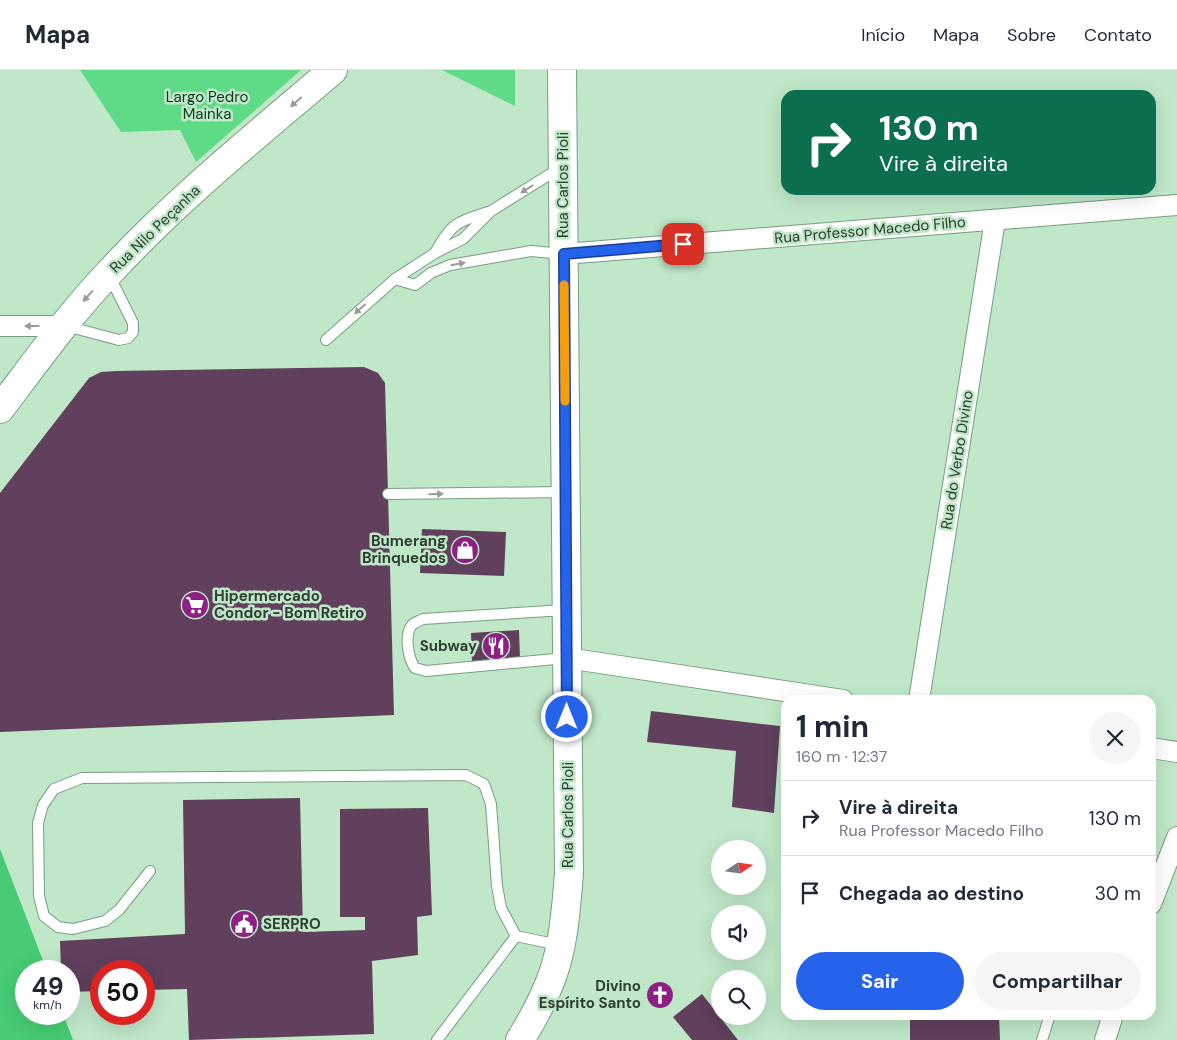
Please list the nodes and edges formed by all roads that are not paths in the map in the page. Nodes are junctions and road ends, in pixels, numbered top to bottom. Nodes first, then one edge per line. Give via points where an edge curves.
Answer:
1 (562, 70) edge
2 (330, 72) edge
3 (563, 166) junction
4 (1177, 205) edge
5 (491, 211) junction
6 (995, 220) junction
7 (434, 253) junction
8 (564, 254) junction
9 (108, 273) junction
10 (395, 279) junction
11 (0, 326) edge
12 (64, 326) junction
13 (326, 340) dead end
14 (0, 409) edge
15 (565, 492) junction
16 (388, 494) dead end
17 (566, 610) junction
18 (567, 658) junction
19 (810, 695) edge
20 (920, 695) edge
21 (1156, 749) edge
22 (1177, 752) edge
23 (1177, 837) edge
24 (150, 871) dead end
25 (1156, 891) edge
26 (516, 936) junction
27 (561, 945) junction
28 (1048, 1020) edge
29 (1111, 1020) edge
30 (437, 1040) edge
31 (520, 1040) edge
32 (1042, 1040) edge
33 (1105, 1040) edge

1 - 3 main road, Rua Carlos Pioli
2 -> 9 main road, Rua Nilo Peçanha via 173,209
3 -> 5 lane
3 - 8 main road, Rua Carlos Pioli
4 - 6 street, Rua Professor Macedo Filho
5 - 7 lane via 463,239
5 - 7 lane via 453,226
6 - 8 street, Rua Professor Macedo Filho
6 - 20 street, Rua do Verbo Divino
7 - 10 lane
10 -> 8 lane via 415,285 450,265 531,251
8 - 15 main road, Rua Carlos Pioli
9 -> 12 main road, Rua Nilo Peçanha
9 - 12 lane via 133,323 133,332 128,338 119,340
10 -> 13 lane
12 -> 11 street
12 - 14 main road, Rua Nilo Peçanha
16 -> 15 lane
15 - 17 main road, Rua Carlos Pioli
17 - 18 main road, Rua Carlos Pioli
17 - 18 lane via 423,620 414,623 409,631 409,660 415,668 426,671
18 - 19 street
18 - 27 main road, Rua Carlos Pioli via 569,874
21 - 22 street
23 - 25 street
24 - 26 lane via 120,910 105,922 73,929 58,927 44,916 39,896 38,823 43,805 54,789 82,778 466,775 484,784 491,804 501,908
26 - 27 lane
26 - 30 lane
27 - 31 main road, Rua Carlos Pioli via 543,998
28 - 32 lane
29 - 33 street

